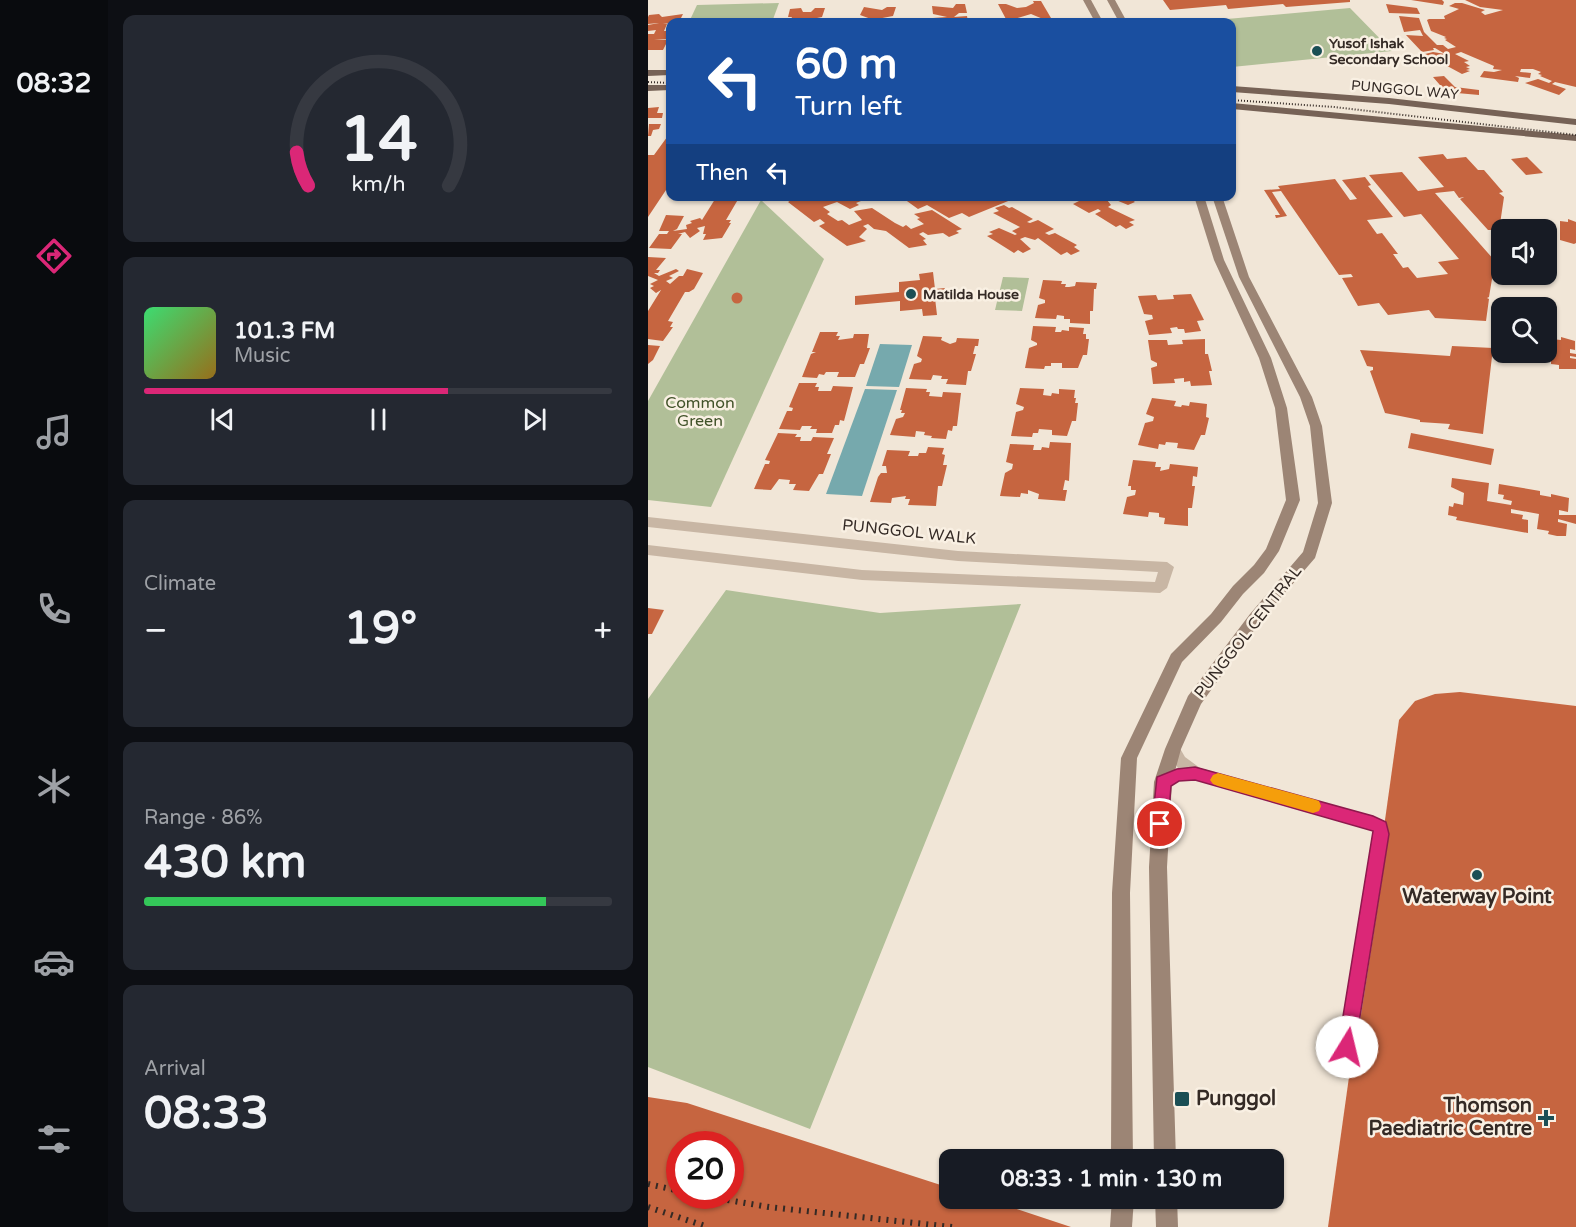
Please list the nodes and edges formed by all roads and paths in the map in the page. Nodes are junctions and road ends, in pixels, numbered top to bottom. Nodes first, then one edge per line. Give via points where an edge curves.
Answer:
1 (1087, 0) edge
2 (1111, 0) edge
3 (1097, 18) edge
4 (1121, 18) edge
5 (648, 73) edge
6 (666, 73) edge
7 (666, 87) edge
8 (648, 88) edge
9 (1236, 89) edge
10 (1236, 106) edge
11 (1282, 110) junction
12 (1236, 116) edge
13 (1576, 122) edge
14 (1576, 138) edge
15 (1201, 201) edge
16 (1219, 201) edge
17 (648, 522) edge
18 (648, 550) edge
19 (1173, 749) junction
20 (1195, 773) junction
21 (1163, 782) junction
22 (1353, 1036) dead end
23 (1122, 1149) edge
24 (1166, 1149) edge
25 (1122, 1209) edge
26 (1166, 1209) edge
27 (1121, 1227) edge
28 (1167, 1227) edge

1 - 3 main road
2 - 4 main road
5 - 6 main road
7 - 8 main road
9 - 13 main road, PUNGGOL WAY
10 - 11 main road, PUNGGOL WAY
11 - 12 main road
11 - 14 main road, PUNGGOL WAY
15 - 23 main road, PUNGGOL CENTRAL via 1219,260 1265,358 1281,408 1293,500 1272,551 1259,569 1176,658 1129,758 1121,893
16 - 19 main road, PUNGGOL CENTRAL via 1244,277 1306,397 1316,426 1325,503 1310,554 1262,609 1194,701
17 - 18 street, PUNGGOL WALK via 958,556 1167,567 1160,588 862,575
19 - 20 lane
19 - 21 main road, PUNGGOL CENTRAL
20 - 21 lane
20 - 22 lane via 1380,827
21 - 24 main road, PUNGGOL CENTRAL via 1158,867
25 - 27 main road
26 - 28 main road

